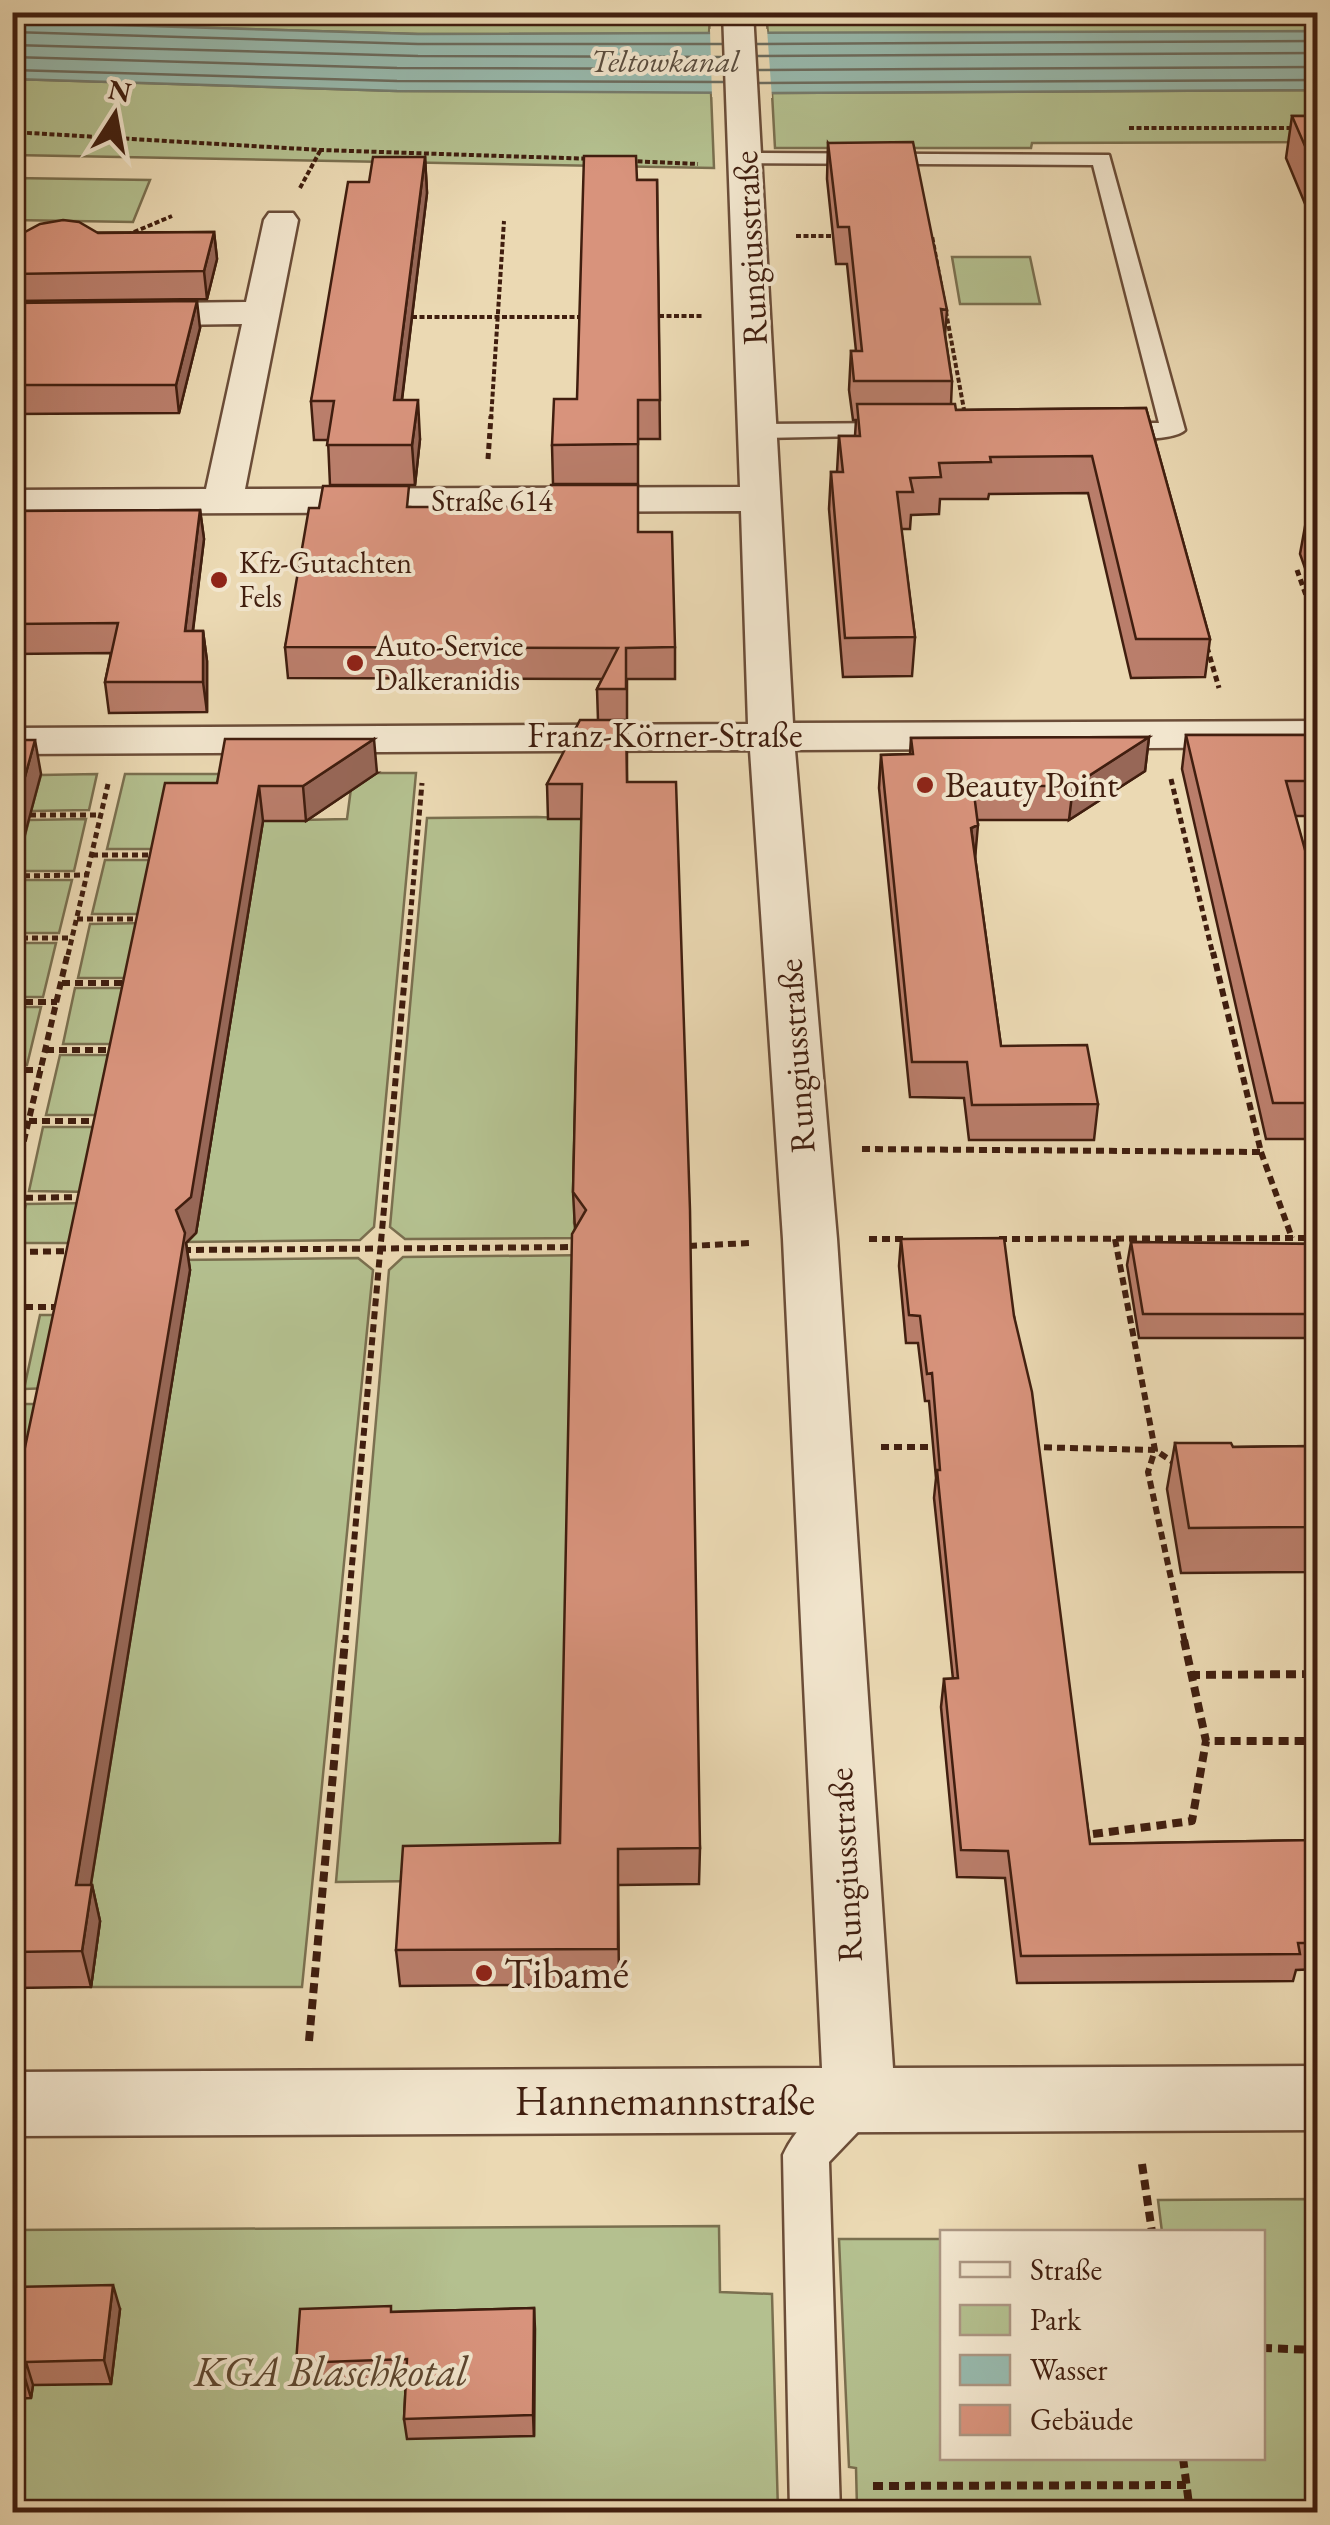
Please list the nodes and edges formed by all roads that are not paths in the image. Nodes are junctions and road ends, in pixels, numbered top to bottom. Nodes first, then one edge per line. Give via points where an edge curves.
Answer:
1 (738, 12) edge
2 (746, 159) junction
3 (281, 220) dead end
4 (263, 313) junction
5 (12, 316) edge
6 (758, 430) junction
7 (967, 430) edge
8 (1080, 430) edge
9 (761, 499) junction
10 (12, 502) edge
11 (223, 502) junction
12 (772, 734) junction
13 (1318, 734) edge
14 (12, 740) edge
15 (1318, 2098) edge
16 (858, 2100) junction
17 (12, 2104) edge
18 (814, 2500) edge

1 - 2 street, Rungiusstraße
2 - 6 street, Rungiusstraße
2 - 8 lane via 1102,159 1173,430
3 - 4 street
4 - 5 street
4 - 11 street
6 - 7 lane
6 - 9 street, Rungiusstraße
9 - 11 street, Straße 614
9 - 12 street, Rungiusstraße
10 - 11 street, Straße 614
12 - 13 street, Franz-Körner-Straße
12 - 14 street, Franz-Körner-Straße
12 - 16 street, Rungiusstraße via 810,1240
15 - 16 street, Hannemannstraße
16 - 17 street, Hannemannstraße
16 - 18 lane via 806,2155

